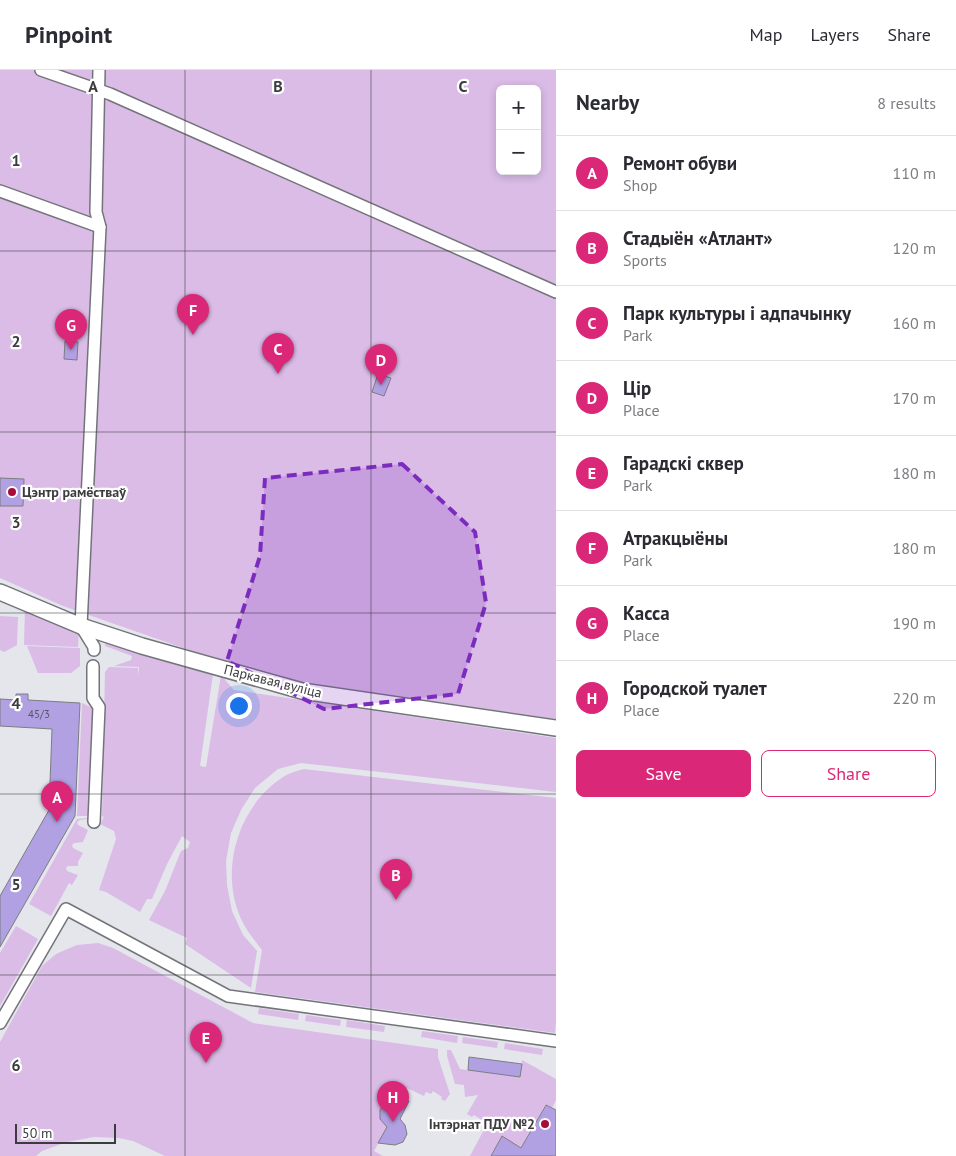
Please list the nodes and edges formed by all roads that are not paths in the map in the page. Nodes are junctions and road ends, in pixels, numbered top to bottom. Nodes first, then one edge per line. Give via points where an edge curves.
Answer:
1 (41, 70) edge
2 (99, 70) edge
3 (98, 89) junction
4 (0, 191) edge
5 (100, 227) junction
6 (556, 292) edge
7 (0, 592) edge
8 (82, 626) junction
9 (94, 650) dead end
10 (93, 666) dead end
11 (556, 728) edge
12 (94, 822) dead end
13 (0, 1023) edge
14 (556, 1041) edge

1 - 3 street
2 - 3 street
3 - 5 street via 96,212
3 - 6 street
4 - 5 street
5 - 8 street
7 - 8 street, Паркавая вуліца
8 - 9 street
8 - 11 street, Паркавая вуліца via 302,691
10 - 12 street via 93,698 99,707
13 - 14 street via 66,909 228,996

